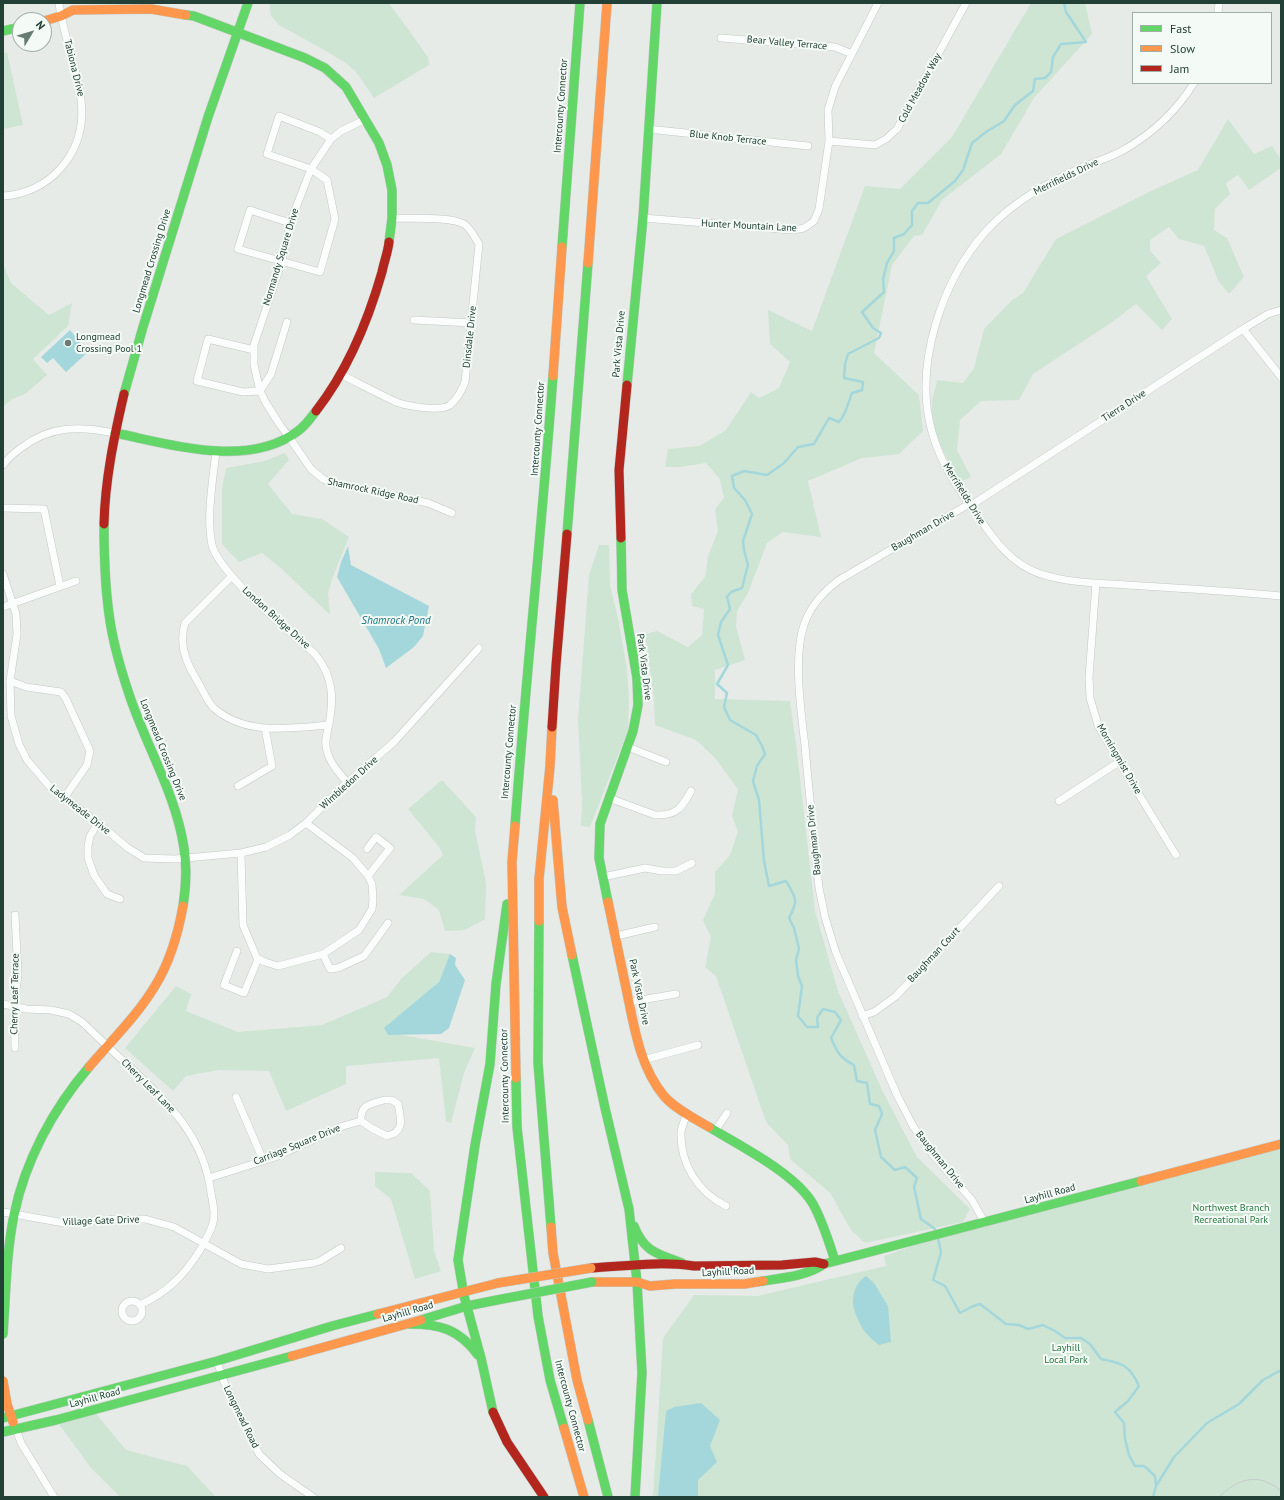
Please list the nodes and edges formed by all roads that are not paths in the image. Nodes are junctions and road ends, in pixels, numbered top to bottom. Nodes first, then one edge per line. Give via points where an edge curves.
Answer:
1 (59, 3) edge
2 (248, 3) edge
3 (580, 3) edge
4 (607, 3) edge
5 (657, 3) edge
6 (878, 3) edge
7 (966, 3) edge
8 (61, 16) junction
9 (52, 19) edge
10 (237, 31) junction
11 (721, 38) dead end
12 (852, 54) junction
13 (1193, 84) edge
14 (366, 119) junction
15 (648, 129) junction
16 (331, 138) junction
17 (829, 141) junction
18 (808, 146) dead end
19 (311, 170) junction
20 (3, 196) edge
21 (392, 218) junction
22 (642, 218) junction
23 (290, 223) junction
24 (282, 261) junction
25 (1281, 310) edge
26 (414, 320) dead end
27 (287, 322) dead end
28 (472, 323) junction
29 (1243, 329) junction
30 (254, 350) junction
31 (340, 374) junction
32 (1281, 377) edge
33 (260, 391) junction
34 (115, 433) junction
35 (289, 437) junction
36 (216, 451) junction
37 (3, 465) edge
38 (969, 505) junction
39 (3, 508) edge
40 (452, 513) dead end
41 (3, 574) edge
42 (232, 576) junction
43 (76, 581) dead end
44 (1096, 583) junction
45 (60, 586) junction
46 (1281, 596) edge
47 (13, 603) junction
48 (3, 607) edge
49 (479, 648) dead end
50 (10, 681) junction
51 (329, 725) junction
52 (265, 728) junction
53 (628, 746) junction
54 (666, 762) dead end
55 (1119, 762) junction
56 (550, 766) junction
57 (347, 782) junction
58 (238, 786) dead end
59 (691, 792) dead end
60 (64, 798) junction
61 (609, 798) junction
62 (1059, 801) dead end
63 (98, 823) junction
64 (306, 823) junction
65 (367, 849) dead end
66 (241, 853) junction
67 (1176, 855) dead end
68 (185, 858) junction
69 (512, 862) junction
70 (692, 862) dead end
71 (368, 876) junction
72 (603, 877) junction
73 (999, 886) dead end
74 (120, 900) dead end
75 (15, 915) dead end
76 (388, 923) dead end
77 (655, 927) dead end
78 (616, 936) junction
79 (237, 951) dead end
80 (323, 954) junction
81 (258, 959) junction
82 (676, 994) dead end
83 (629, 1002) junction
84 (3, 1004) edge
85 (14, 1007) junction
86 (862, 1016) junction
87 (698, 1045) dead end
88 (107, 1046) junction
89 (14, 1048) dead end
90 (643, 1060) junction
91 (236, 1097) dead end
92 (727, 1113) dead end
93 (687, 1114) junction
94 (361, 1121) junction
95 (715, 1131) junction
96 (1281, 1144) edge
97 (264, 1160) junction
98 (209, 1178) junction
99 (726, 1206) dead end
100 (629, 1209) junction
101 (3, 1212) edge
102 (14, 1215) junction
103 (985, 1223) junction
104 (204, 1242) junction
105 (341, 1248) dead end
106 (835, 1260) junction
107 (682, 1263) junction
108 (635, 1264) junction
109 (824, 1264) junction
110 (637, 1282) junction
111 (463, 1292) junction
112 (140, 1305) dead end
113 (467, 1306) junction
114 (409, 1324) junction
115 (3, 1334) edge
116 (481, 1359) junction
117 (217, 1361) junction
118 (221, 1375) junction
119 (3, 1381) edge
120 (7, 1417) edge
121 (16, 1429) junction
122 (3, 1432) edge
123 (54, 1497) edge
124 (313, 1497) edge
125 (544, 1497) edge
126 (584, 1497) edge
127 (608, 1497) edge
128 (635, 1497) edge

1 - 8 street, Tabiona Drive
2 - 10 main road, Longmead Crossing Drive
3 - 69 main road, Intercounty Connector via 545,481
4 - 56 main road, Intercounty Connector
5 - 15 main road, Park Vista Drive
6 - 12 street, Hunter Mountain Lane
7 - 17 street, Cold Meadow Way via 897,129 875,145
8 - 9 main road
8 - 10 main road via 75,18 94,10 151,9 194,16
8 - 20 street, Tabiona Drive via 80,85 82,122 78,140 75,149 55,175 34,189
10 - 14 main road via 325,68 346,87
10 - 34 main road, Longmead Crossing Drive via 130,371
11 - 12 street, Bear Valley Terrace via 835,47
12 - 17 street, Hunter Mountain Lane via 835,87 828,110
13 - 38 street, Merrifields Drive via 1186,97 1155,129 1126,149 1035,190 988,230 965,258 947,292 936,321 926,380 926,402 932,432 945,466
14 - 16 street, Normandy Square Drive
14 - 21 main road via 387,165 392,190
15 - 18 street, Blue Knob Terrace
15 - 22 main road, Park Vista Drive
16 - 19 street, Normandy Square Drive
16 - 19 street via 279,116 267,154
17 - 22 street, Hunter Mountain Lane via 819,209 814,221 804,228 793,230
19 - 23 street, Normandy Square Drive
19 - 24 street via 327,180 335,219 320,272
21 - 28 street, Dinsdale Drive via 450,220 462,223 471,231 479,244
21 - 31 main road via 389,246 376,293 363,329
22 - 53 main road, Park Vista Drive via 619,470 622,590 637,678 638,705
23 - 24 street, Normandy Square Drive
23 - 24 street via 250,210 238,249
24 - 30 street, Normandy Square Drive
25 - 29 street, Tierra Drive via 1268,314
26 - 28 street
27 - 33 street via 271,374
28 - 31 street, Dinsdale Drive via 466,382 462,391 449,405 429,408 397,402
29 - 32 street
29 - 38 street, Tierra Drive
30 - 33 street, Normandy Square Drive via 254,365
30 - 33 street via 208,339 197,381 243,392
31 - 35 main road via 310,419
33 - 35 street, Normandy Square Drive
34 - 36 main road
34 - 37 street via 77,428 49,432 27,444
34 - 68 main road, Longmead Crossing Drive via 106,488 104,530 111,627 140,727 182,829
35 - 36 main road via 251,450
35 - 40 street, Shamrock Ridge Road via 311,469 323,479 428,502
36 - 42 street, London Bridge Drive via 209,521 212,546
38 - 44 street, Merrifields Drive via 996,543 1019,563 1037,573 1057,579
38 - 86 street, Baughman Drive via 829,588 820,596 807,616 800,642 800,702 819,888 836,953
39 - 45 street via 44,510
41 - 47 street, Ladymeade Drive
42 - 51 street, London Bridge Drive via 322,663 330,680 332,701
42 - 52 street via 185,623 182,643 187,662 213,708 247,726
43 - 45 street
44 - 46 street, Merrifields Drive
44 - 55 street, Morningmist Drive via 1089,677 1090,698 1098,725
45 - 47 street
47 - 48 street
47 - 50 street, Ladymeade Drive via 17,634
49 - 57 street, Wimbledon Drive via 394,742
50 - 60 street, Ladymeade Drive via 11,716 19,744 27,760 50,787
50 - 60 street via 26,687 61,692 90,751 87,765
51 - 52 street
51 - 57 street, London Bridge Drive via 326,750 331,762
52 - 58 street via 272,766
53 - 54 street
53 - 61 main road, Park Vista Drive
55 - 62 street
55 - 67 street, Morningmist Drive
56 - 100 main road via 562,907
56 - 127 main road, Intercounty Connector via 539,879 538,1064 553,1253 577,1380
57 - 64 street, Wimbledon Drive
59 - 61 street via 677,812 662,815 655,815
60 - 63 street, Ladymeade Drive
61 - 72 main road, Park Vista Drive via 600,824 599,837 599,858
63 - 68 street, Ladymeade Drive via 144,858
63 - 74 street via 90,836 88,858 94,875 108,894
64 - 66 street, Wimbledon Drive via 275,844
64 - 71 street via 353,858
65 - 71 street via 376,837 390,848
66 - 68 street, Wimbledon Drive
66 - 81 street via 243,925
68 - 88 main road, Longmead Crossing Drive via 185,893 178,931 167,963 141,1006
69 - 111 main road via 496,984 490,1064 458,1260
69 - 126 main road, Intercounty Connector via 517,1127 538,1316 550,1380
70 - 72 street via 676,871 645,868
71 - 80 street via 372,884 373,900 368,917 359,930
72 - 78 main road, Park Vista Drive
73 - 86 street, Baughman Court via 896,996 874,1012
75 - 85 street, Cherry Leaf Terrace via 18,974
76 - 80 street via 364,956 330,969
77 - 78 street
78 - 83 main road, Park Vista Drive
79 - 81 street via 224,985 244,993
80 - 81 street via 278,966
82 - 83 street
83 - 90 main road, Park Vista Drive
84 - 85 street, Cherry Leaf Lane
85 - 88 street, Cherry Leaf Lane via 69,1014 82,1022
85 - 89 street, Cherry Leaf Terrace
86 - 103 street, Baughman Drive via 913,1126 933,1155 972,1200
87 - 90 street
88 - 98 street, Cherry Leaf Lane via 160,1095 178,1116 197,1146
88 - 102 main road, Longmead Crossing Drive via 72,1086 57,1110 34,1152
90 - 93 main road, Park Vista Drive via 650,1076 665,1097
91 - 97 street
92 - 95 street
93 - 95 main road, Park Vista Drive
93 - 99 street via 681,1131 688,1166 695,1181 714,1200
94 - 94 street via 387,1136 394,1134 399,1130 401,1119 398,1104 392,1100 370,1104 360,1113
94 - 97 street, Carriage Square Drive via 343,1126
95 - 106 main road, Park Vista Drive via 783,1173 803,1190 821,1220
96 - 103 main road, Layhill Road
97 - 98 street, Carriage Square Drive
98 - 104 street, Cherry Leaf Lane via 214,1213 212,1226
100 - 107 main road via 638,1239 653,1252
100 - 108 main road
101 - 102 street, Village Gate Drive
102 - 104 street, Village Gate Drive via 64,1224 116,1219 145,1220 174,1227
102 - 115 main road, Longmead Crossing Drive
103 - 106 main road, Layhill Road
104 - 105 street, Village Gate Drive via 241,1264 268,1269 314,1263
104 - 112 street, Cherry Leaf Lane via 190,1266 176,1282
106 - 109 main road, Layhill Road
107 - 108 main road, Layhill Road
107 - 109 main road, Layhill Road via 694,1266 816,1262
108 - 110 main road
108 - 111 main road, Layhill Road, bridge via 543,1274
109 - 110 main road, Layhill Road via 817,1269 794,1276 744,1284 650,1286
110 - 113 main road, Layhill Road, bridge via 592,1282
110 - 128 main road via 642,1373
111 - 113 main road
111 - 117 main road, Layhill Road via 332,1326
113 - 114 main road, Layhill Road
113 - 116 main road
114 - 116 main road via 435,1325 451,1330 472,1345
114 - 118 main road, Layhill Road
116 - 125 main road via 496,1421 506,1441
117 - 118 street, Longmead Road
117 - 120 main road, Layhill Road
118 - 121 main road, Layhill Road
118 - 124 street, Longmead Road via 259,1454 280,1474
119 - 120 main road
120 - 121 main road
121 - 122 main road, Layhill Road
121 - 123 street via 20,1443

